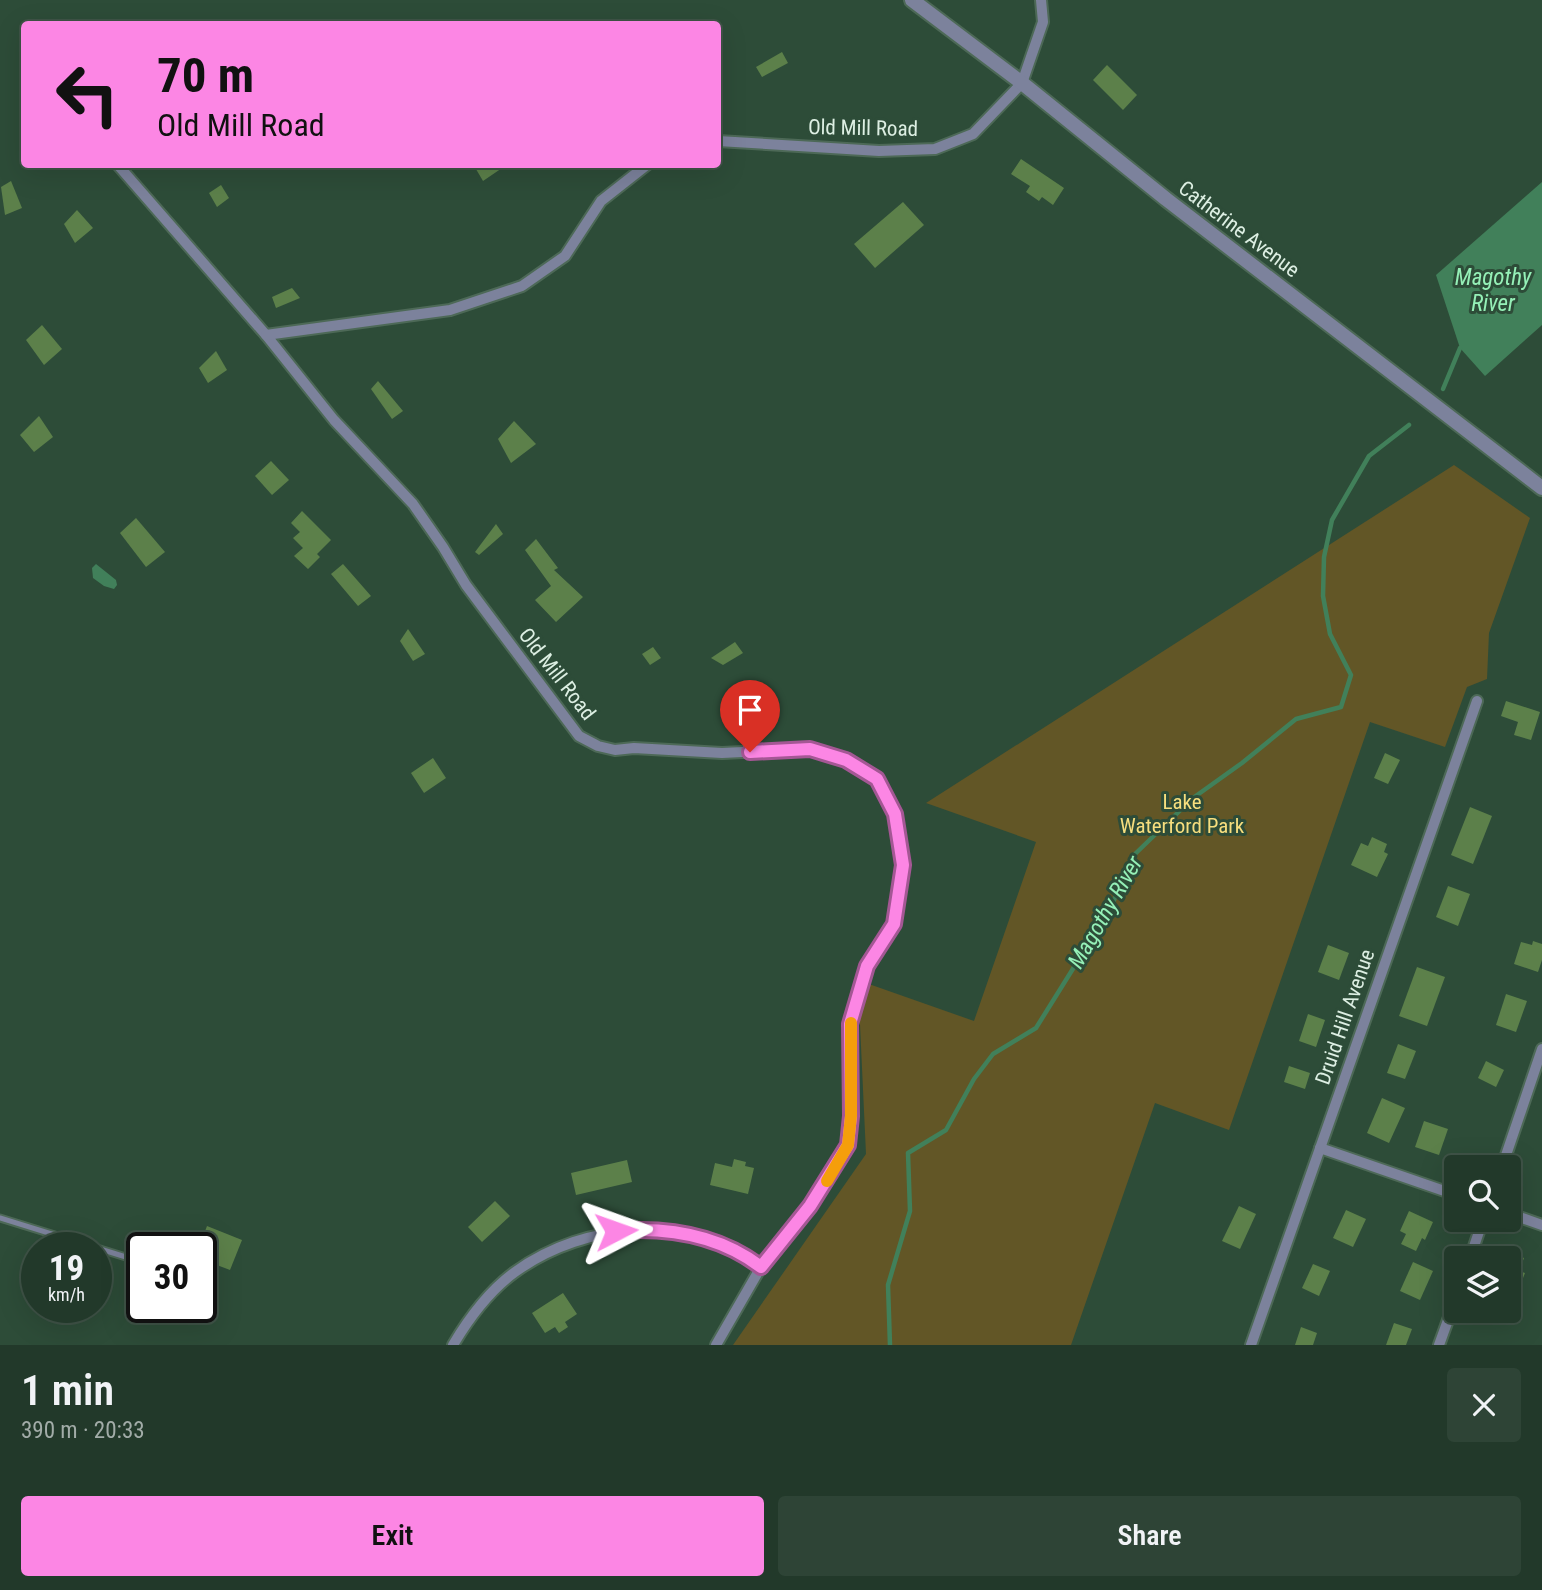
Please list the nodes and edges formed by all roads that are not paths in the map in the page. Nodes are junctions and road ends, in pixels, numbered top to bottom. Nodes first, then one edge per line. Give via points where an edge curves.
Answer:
1 (912, 0) edge
2 (1041, 0) edge
3 (1021, 83) junction
4 (721, 141) edge
5 (120, 168) edge
6 (643, 168) edge
7 (266, 335) junction
8 (1542, 488) edge
9 (1477, 701) dead end
10 (1542, 1049) edge
11 (1320, 1148) junction
12 (1506, 1155) edge
13 (1444, 1191) edge
14 (0, 1218) edge
15 (1521, 1218) edge
16 (1542, 1225) edge
17 (126, 1257) edge
18 (761, 1267) junction
19 (1447, 1323) edge
20 (453, 1345) edge
21 (716, 1345) edge
22 (1251, 1345) edge
23 (1439, 1345) edge

1 - 3 street, Catherine Avenue
2 - 3 street, Old Mill Road via 1043,22
3 - 4 street, Old Mill Road via 972,134 935,149 879,151
3 - 8 street, Catherine Avenue
5 - 7 street, Old Mill Road
6 - 7 street via 601,201 565,256 522,286 450,310
7 - 18 street, Old Mill Road via 334,420 413,504 466,585 579,736 615,750 722,753 810,749 846,760 877,779 895,814 903,865 894,924 867,966 850,1024 848,1145 810,1206
9 - 11 street, Druid Hill Avenue
10 - 12 street
11 - 13 street
11 - 22 street, Druid Hill Avenue
14 - 17 lane
15 - 16 street
18 - 20 street via 728,1246 686,1234 616,1231 566,1245 514,1273 470,1318
18 - 21 street, Old Mill Road
19 - 23 street

